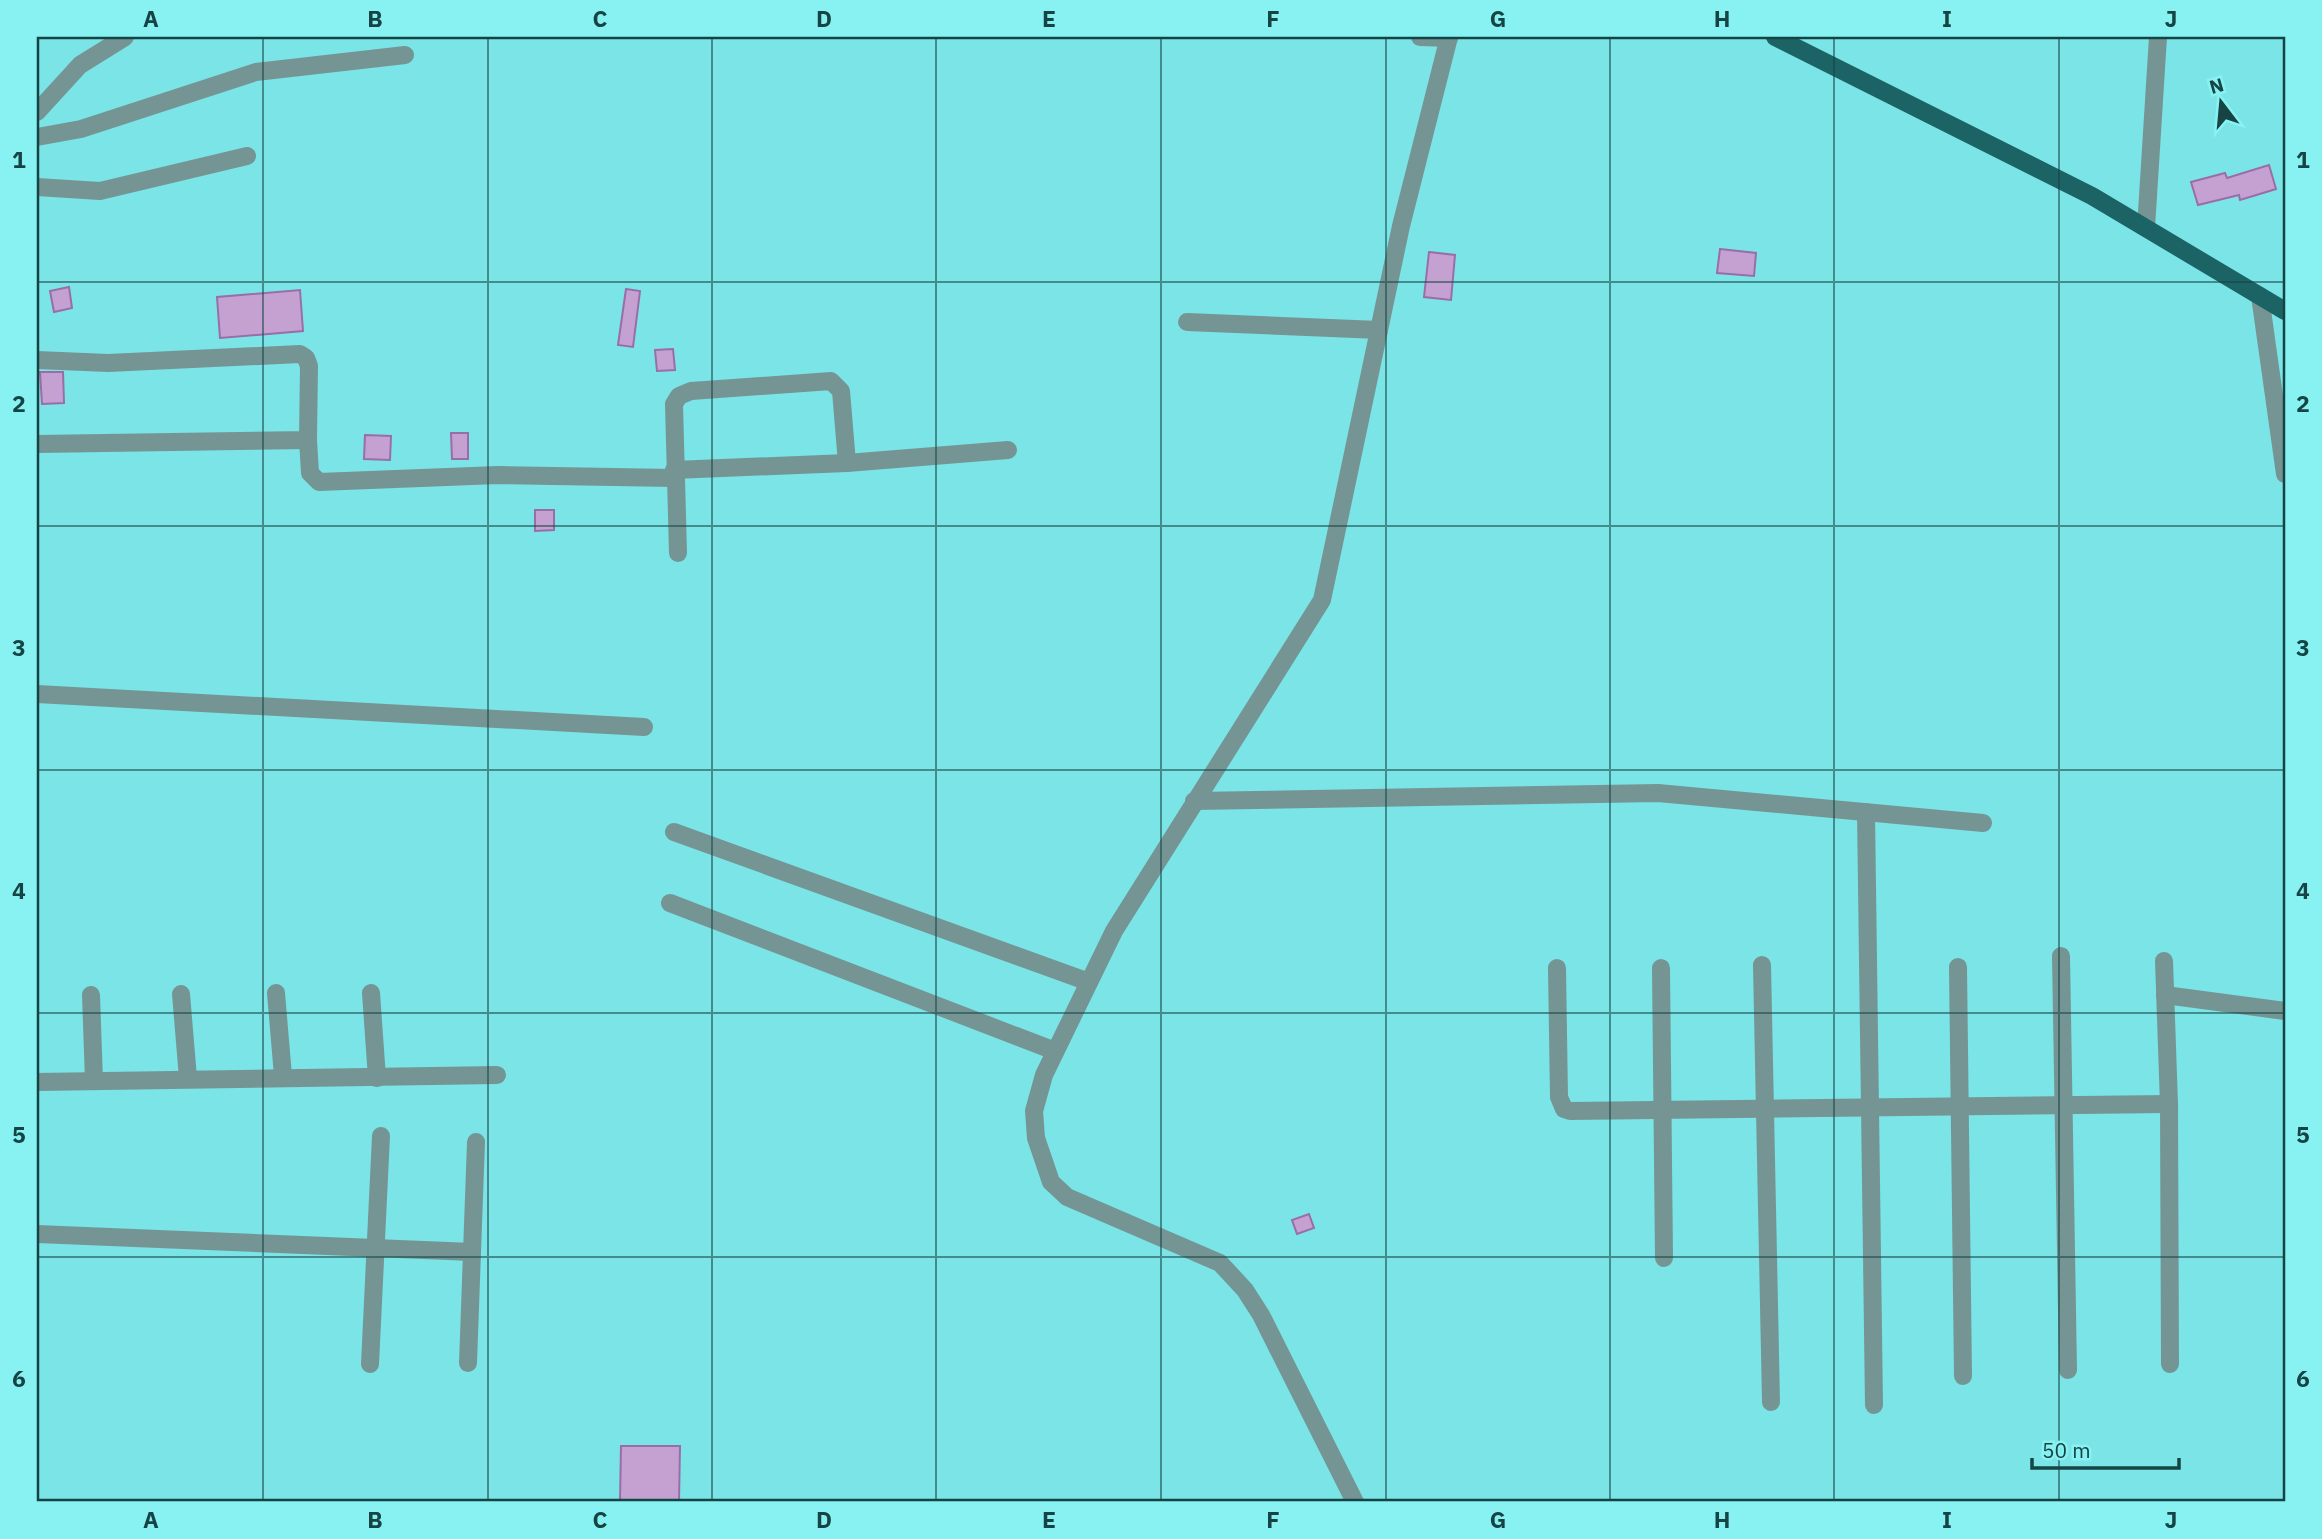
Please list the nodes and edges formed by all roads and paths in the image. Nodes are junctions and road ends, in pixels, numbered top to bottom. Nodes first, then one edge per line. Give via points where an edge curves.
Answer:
1 (125, 37) edge
2 (1420, 37) edge
3 (1449, 37) edge
4 (1775, 37) edge
5 (2158, 37) edge
6 (405, 55) dead end
7 (37, 111) edge
8 (37, 137) edge
9 (247, 156) dead end
10 (37, 187) edge
11 (2146, 228) junction
12 (2260, 296) junction
13 (2285, 311) edge
14 (1187, 322) dead end
15 (1379, 330) junction
16 (37, 360) edge
17 (308, 440) junction
18 (37, 444) edge
19 (1008, 450) dead end
20 (847, 463) junction
21 (674, 474) junction
22 (2285, 474) edge
23 (678, 553) dead end
24 (37, 694) edge
25 (644, 727) dead end
26 (1194, 801) junction
27 (1866, 812) junction
28 (1983, 823) dead end
29 (674, 831) dead end
30 (670, 903) dead end
31 (2062, 956) dead end
32 (2164, 961) dead end
33 (1762, 965) dead end
34 (1958, 967) dead end
35 (1557, 968) dead end
36 (1661, 968) dead end
37 (1089, 982) junction
38 (276, 993) dead end
39 (371, 993) dead end
40 (181, 994) dead end
41 (91, 995) dead end
42 (2165, 995) junction
43 (2285, 1011) edge
44 (1055, 1051) junction
45 (498, 1075) dead end
46 (284, 1076) junction
47 (188, 1078) junction
48 (377, 1078) junction
49 (94, 1081) junction
50 (37, 1082) edge
51 (2064, 1104) junction
52 (2169, 1104) junction
53 (1961, 1106) junction
54 (1870, 1108) junction
55 (1764, 1109) junction
56 (1663, 1110) junction
57 (381, 1136) dead end
58 (477, 1142) dead end
59 (37, 1234) edge
60 (375, 1248) junction
61 (472, 1252) junction
62 (1664, 1258) dead end
63 (468, 1363) dead end
64 (370, 1364) dead end
65 (2170, 1364) dead end
66 (2068, 1370) dead end
67 (1963, 1376) dead end
68 (1771, 1402) dead end
69 (1874, 1405) dead end
70 (1355, 1502) edge

1 - 7 street via 80,65
2 - 3 street
3 - 15 street
4 - 11 main road via 2092,196
5 - 11 street
6 - 8 street via 256,72 81,129
9 - 10 street via 100,191
11 - 12 main road
12 - 13 main road
12 - 22 street
14 - 15 street
15 - 26 street via 1322,600
16 - 17 street via 108,363 300,354 309,366
17 - 18 street
17 - 21 street via 310,473 319,482
19 - 20 street
20 - 21 street
20 - 21 street via 841,391 831,381 691,391 679,396 674,404
21 - 23 street
24 - 25 street
26 - 27 street via 1658,793
26 - 37 street via 1114,931
27 - 28 street
27 - 54 street
29 - 37 street
30 - 44 street
31 - 51 street
32 - 42 street
33 - 55 street
34 - 53 street
35 - 56 street via 1559,1097 1564,1109
36 - 56 street
37 - 44 street
38 - 46 street
39 - 48 street
40 - 47 street
41 - 49 street
42 - 43 street
42 - 52 street
44 - 70 street via 1034,1111 1036,1138 1051,1182 1067,1196 1200,1253 1230,1272 1261,1315
45 - 48 street
46 - 47 street
46 - 48 street
47 - 49 street
49 - 50 street
51 - 52 street
51 - 53 street
51 - 66 street
52 - 65 street
53 - 54 street
53 - 67 street
54 - 55 street
54 - 69 street
55 - 56 street
55 - 68 street
56 - 62 street
57 - 60 street
58 - 61 street
59 - 60 street
60 - 61 street
60 - 64 street
61 - 63 street

